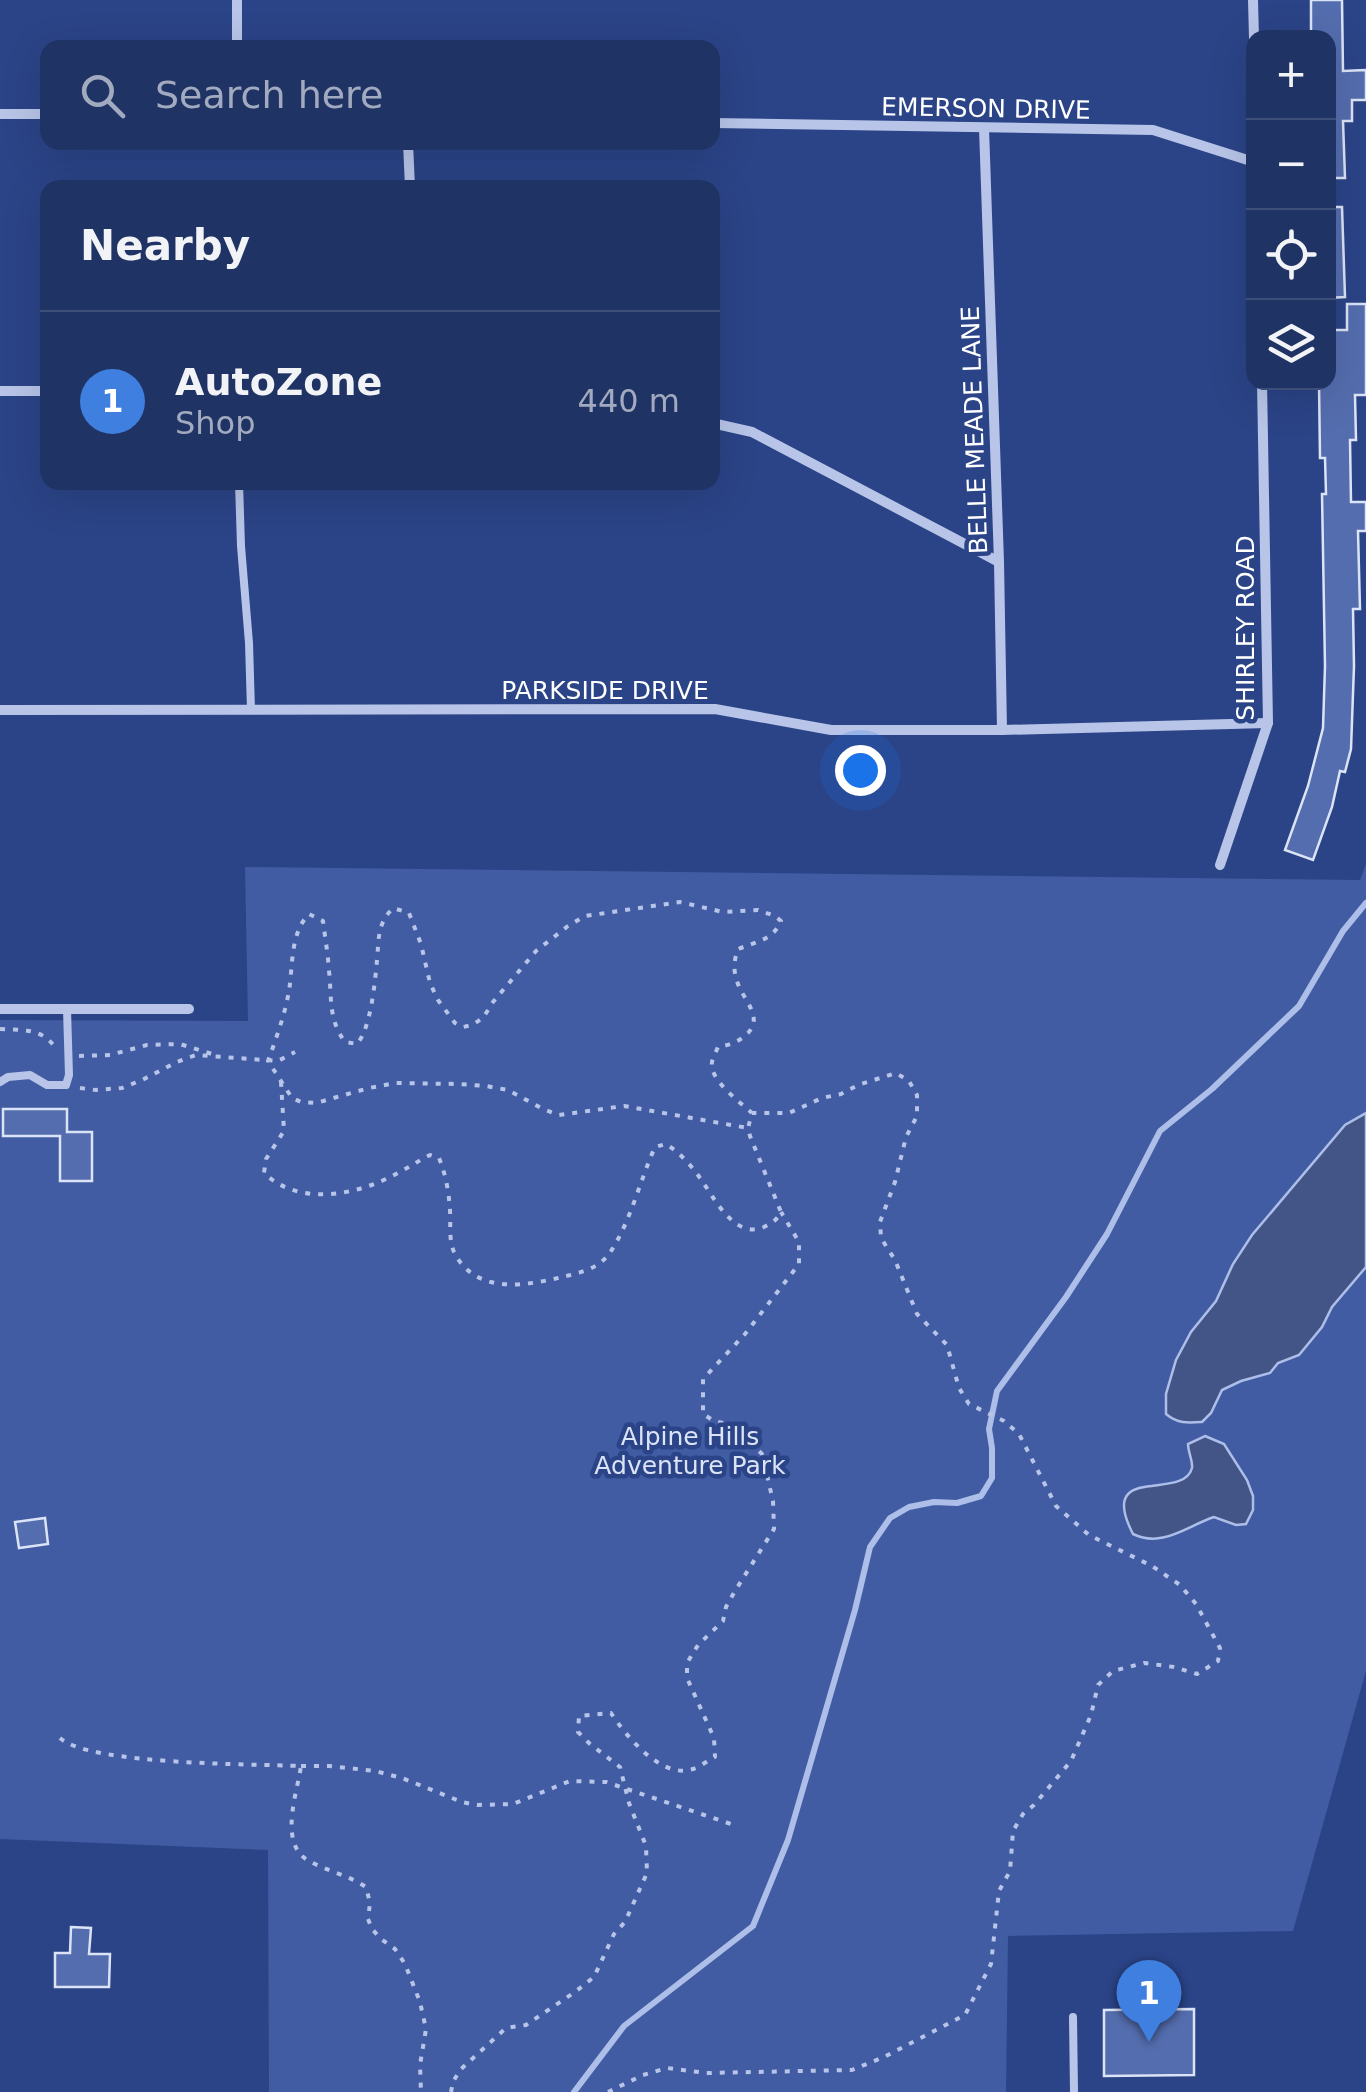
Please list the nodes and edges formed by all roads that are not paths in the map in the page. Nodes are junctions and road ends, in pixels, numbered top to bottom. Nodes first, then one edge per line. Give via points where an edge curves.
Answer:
1 (238, 0) edge
2 (1253, 0) edge
3 (1254, 30) edge
4 (237, 40) edge
5 (0, 114) edge
6 (40, 114) edge
7 (720, 122) edge
8 (984, 128) junction
9 (408, 150) edge
10 (1246, 159) edge
11 (410, 180) edge
12 (1262, 390) edge
13 (0, 391) edge
14 (40, 391) edge
15 (720, 425) edge
16 (238, 490) edge
17 (999, 562) junction
18 (0, 710) edge
19 (250, 710) junction
20 (1268, 722) junction
21 (1002, 730) junction
22 (1220, 865) dead end
23 (0, 1008) edge
24 (67, 1009) junction
25 (188, 1009) dead end
26 (0, 1082) edge
27 (1073, 2017) dead end
28 (1074, 2092) edge

1 - 4 street
2 - 3 street
5 - 6 street
7 - 8 street, EMERSON DRIVE
8 - 10 street, EMERSON DRIVE via 1153,130
8 - 17 street, BELLE MEADE LANE
9 - 11 street
12 - 20 street, SHIRLEY ROAD
13 - 14 street
15 - 17 street via 752,432
16 - 19 lane
17 - 21 street, BELLE MEADE LANE
18 - 19 street, PARKSIDE DRIVE
19 - 21 street, PARKSIDE DRIVE via 715,709 832,730
20 - 21 street, PARKSIDE DRIVE
20 - 22 street, SHIRLEY ROAD
23 - 24 street
24 - 25 street
24 - 26 lane via 66,1085 47,1085 30,1074
27 - 28 lane

